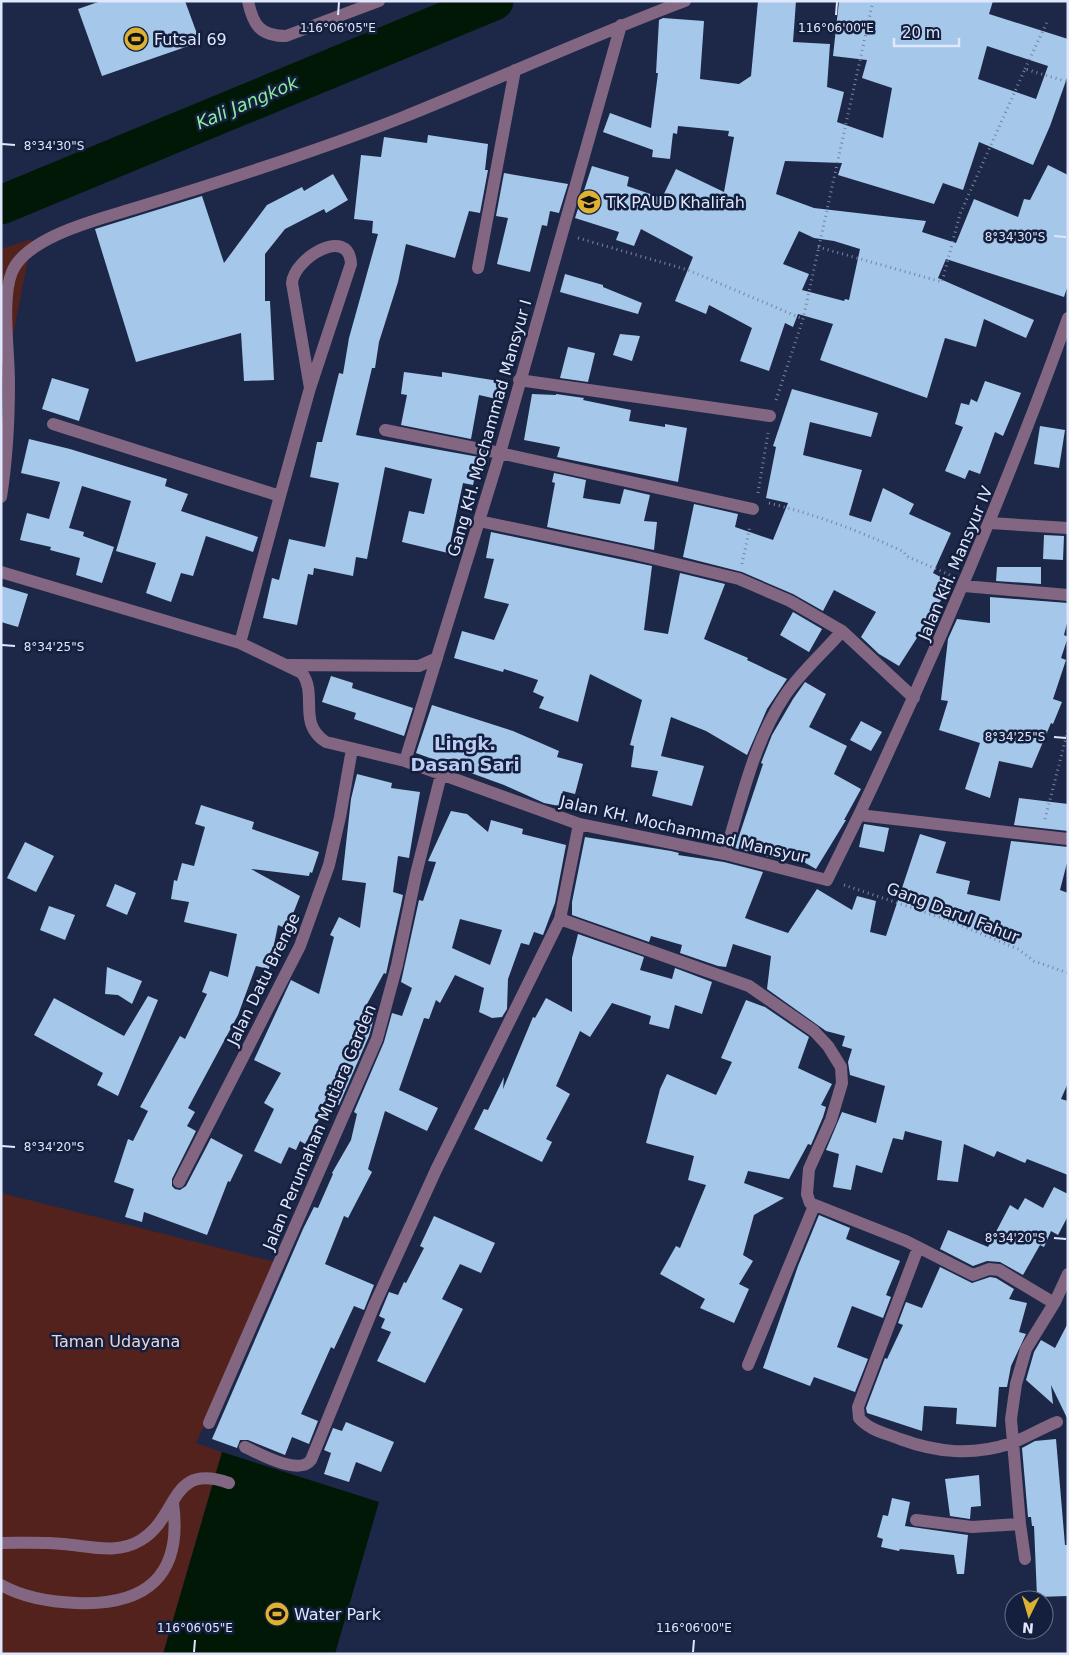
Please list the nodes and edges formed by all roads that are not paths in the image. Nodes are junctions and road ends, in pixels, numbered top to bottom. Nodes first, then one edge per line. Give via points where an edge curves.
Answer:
1 (248, 1) edge
2 (379, 1) edge
3 (685, 1) edge
4 (621, 25) junction
5 (515, 70) junction
6 (478, 268) dead end
7 (1068, 318) edge
8 (519, 380) junction
9 (310, 388) junction
10 (770, 416) road end
11 (53, 424) dead end
12 (385, 430) dead end
13 (500, 453) junction
14 (280, 496) junction
15 (1, 497) edge
16 (755, 504) road end
17 (479, 521) junction
18 (990, 523) junction
19 (1068, 528) edge
20 (1, 572) edge
21 (964, 584) junction
22 (1068, 596) edge
23 (842, 631) junction
24 (240, 643) junction
25 (437, 658) junction
26 (288, 665) junction
27 (914, 698) junction
28 (352, 749) junction
29 (406, 761) junction
30 (441, 776) junction
31 (859, 815) junction
32 (579, 824) junction
33 (1068, 839) edge
34 (725, 854) junction
35 (560, 919) junction
36 (179, 1182) dead end
37 (814, 1206) junction
38 (918, 1248) junction
39 (1068, 1274) edge
40 (1054, 1303) junction
41 (748, 1365) dead end
42 (1057, 1422) dead end
43 (209, 1423) dead end
44 (1013, 1442) junction
45 (245, 1447) dead end
46 (229, 1483) dead end
47 (173, 1503) junction
48 (916, 1520) dead end
49 (1020, 1524) junction
50 (1, 1544) edge
51 (1025, 1559) dead end
52 (1, 1585) edge

1 - 2 street via 252,18 265,33 286,36
3 - 4 street
4 - 5 street
4 - 8 street, Gang KH. Mochammad Mansyur I
5 - 6 street
5 - 15 street via 402,118 279,164 83,224 39,244 22,256 12,272 7,295 8,393
7 - 18 street, Jalan KH. Mansyur IV
8 - 10 street
8 - 13 street, Gang KH. Mochammad Mansyur I
9 - 9 street via 292,274 304,261 325,248 339,246 351,256 351,264
9 - 14 street
11 - 14 street
12 - 13 street
13 - 16 street
13 - 17 street, Gang KH. Mochammad Mansyur I
14 - 24 street
17 - 23 street via 739,579 790,601
17 - 25 street, Gang KH. Mochammad Mansyur I
18 - 19 street
18 - 21 street, Jalan KH. Mansyur IV
20 - 24 street, Jalan KH. Mochammad Mansyur
21 - 22 street
21 - 27 street, Jalan KH. Mansyur IV
23 - 27 street
23 - 34 street via 795,682 772,715 749,768
24 - 26 street, Jalan KH. Mochammad Mansyur
25 - 26 street via 419,666
25 - 29 street, Gang KH. Mochammad Mansyur I
26 - 28 street, Jalan KH. Mochammad Mansyur via 305,677 311,724 317,735 326,742
27 - 31 street, Jalan KH. Mansyur IV
28 - 29 street, Jalan KH. Mochammad Mansyur
28 - 36 street, Jalan Datu Brenge via 328,865 300,946
29 - 30 street, Jalan KH. Mochammad Mansyur
30 - 32 street, Jalan KH. Mochammad Mansyur
30 - 43 street, Jalan Perumahan Mutiara Garden via 395,973 376,1039
31 - 33 street
31 - 34 street, Jalan KH. Mochammad Mansyur via 827,880
32 - 34 street, Jalan KH. Mochammad Mansyur
32 - 35 street
35 - 37 street via 749,986 814,1031 828,1046 841,1066 842,1083 831,1120 809,1169 807,1194
35 - 45 street via 428,1188 374,1306 311,1460 305,1466 294,1467
37 - 38 street
37 - 41 street
38 - 40 street via 973,1275 989,1269 998,1270
38 - 44 street via 858,1408 859,1418 864,1424 926,1448 977,1451
39 - 40 street
40 - 44 street via 1034,1333 1020,1367 1011,1419
42 - 44 street
44 - 49 street
46 - 47 street via 210,1477 193,1479 181,1487
47 - 50 street via 150,1534 129,1546 105,1549 64,1544
47 - 52 street via 175,1536 172,1555 159,1578 139,1593 110,1602 63,1602 23,1595
48 - 49 street via 972,1527
49 - 51 street

